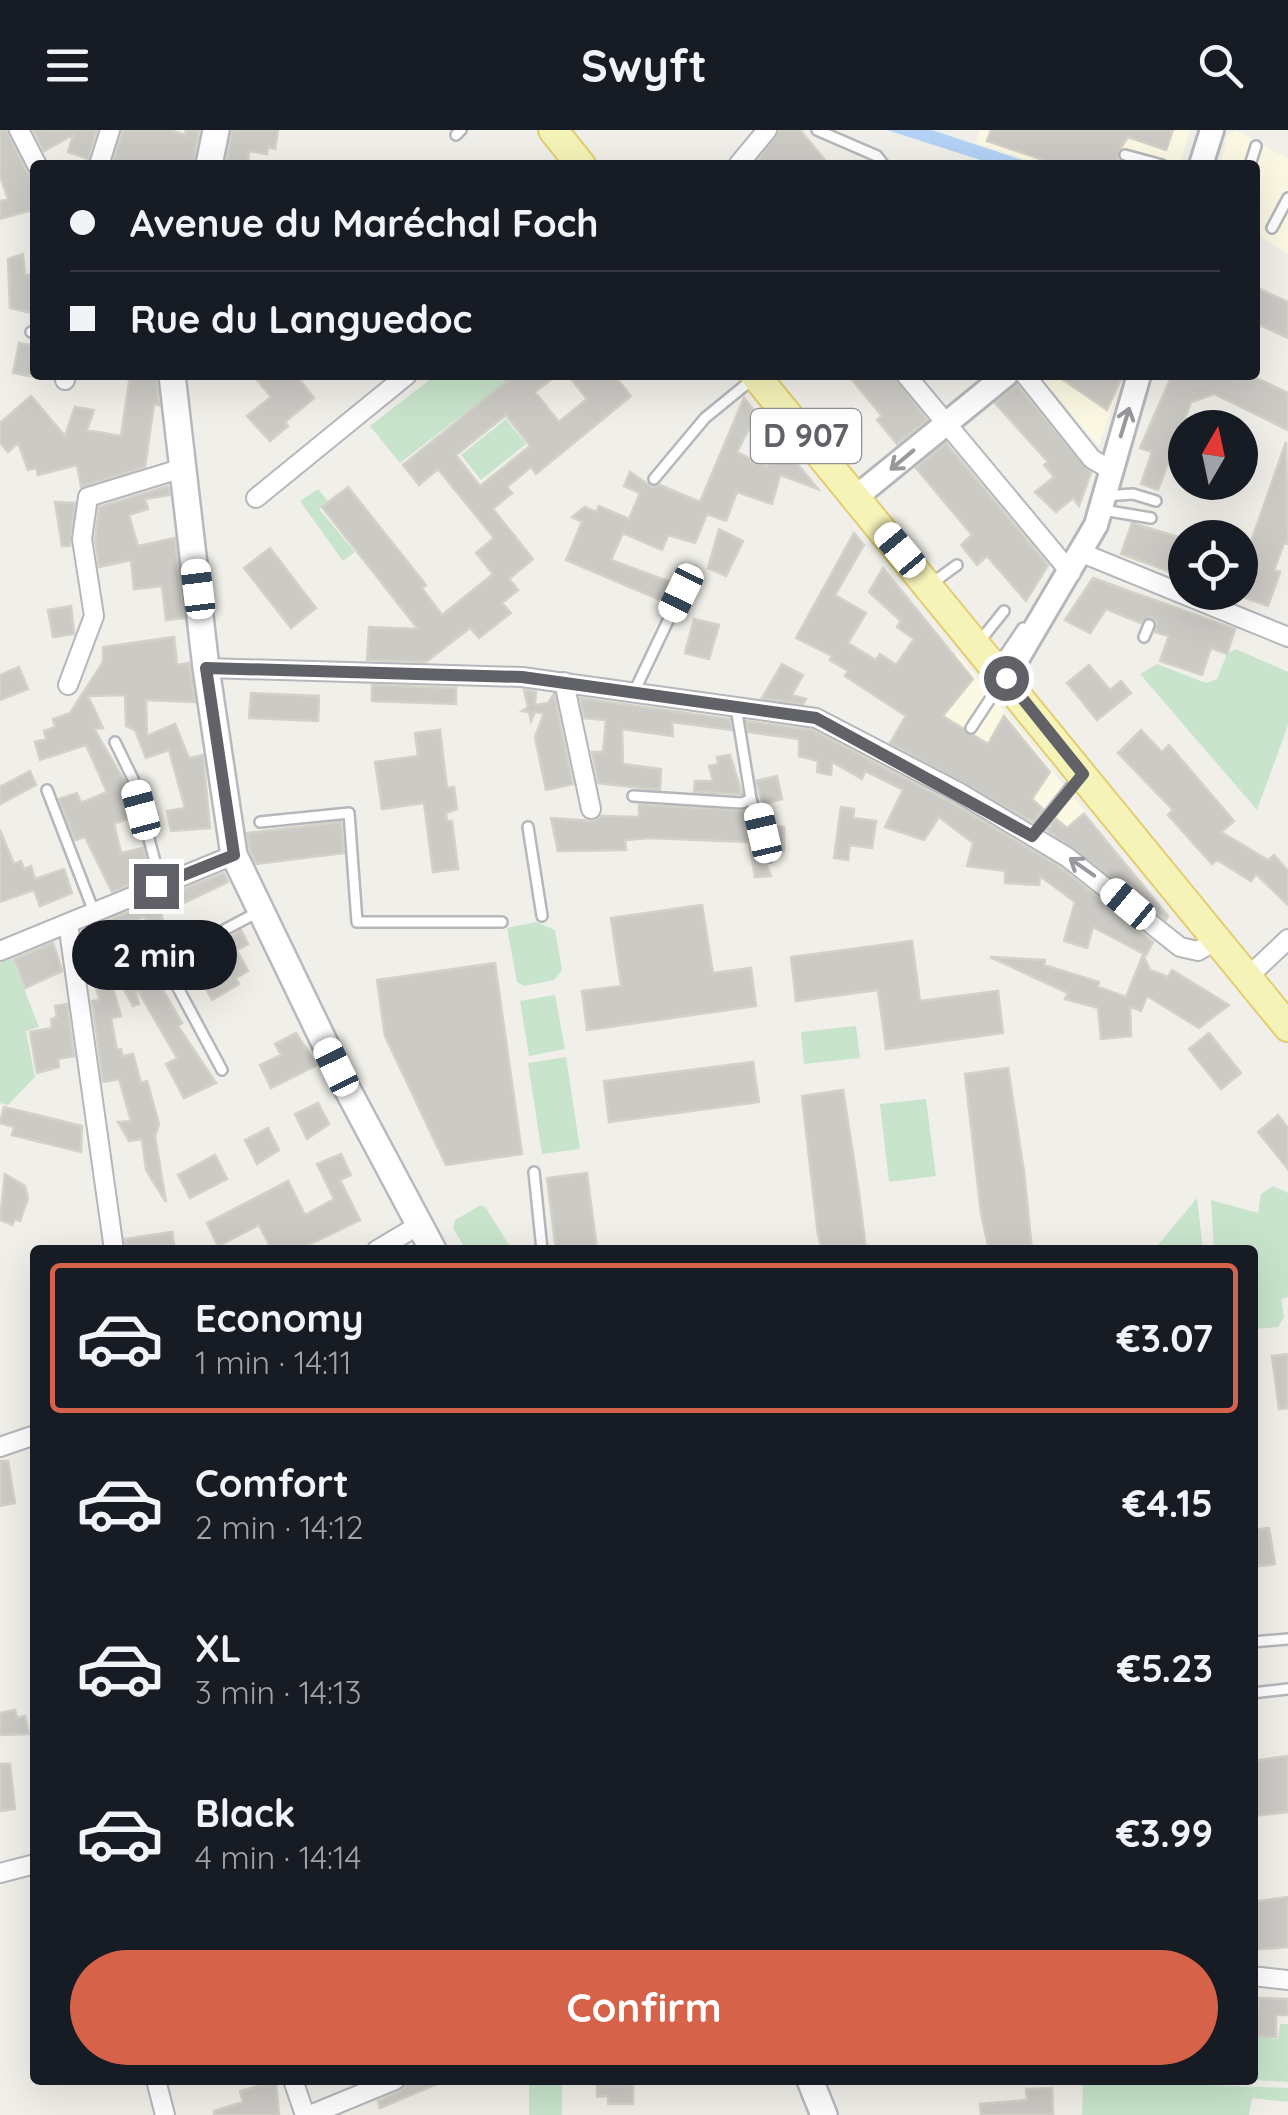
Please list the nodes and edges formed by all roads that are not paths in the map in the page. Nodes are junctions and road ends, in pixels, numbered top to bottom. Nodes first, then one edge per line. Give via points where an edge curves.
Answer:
1 (19, 130) edge
2 (110, 130) edge
3 (216, 130) edge
4 (553, 130) edge
5 (767, 130) edge
6 (817, 130) edge
7 (1212, 130) edge
8 (1256, 146) dead end
9 (1125, 155) dead end
10 (34, 160) edge
11 (101, 160) edge
12 (209, 160) edge
13 (577, 160) edge
14 (742, 160) edge
15 (880, 160) edge
16 (1144, 160) edge
17 (1203, 160) edge
18 (1252, 160) edge
19 (1288, 198) edge
20 (1272, 228) dead end
21 (173, 380) edge
22 (401, 380) edge
23 (751, 380) edge
24 (759, 380) edge
25 (910, 380) edge
26 (1000, 380) edge
27 (1029, 380) edge
28 (1138, 380) edge
29 (947, 423) junction
30 (184, 468) junction
31 (1111, 470) junction
32 (654, 479) dead end
33 (856, 497) junction
34 (256, 498) dead end
35 (1156, 501) dead end
36 (1098, 508) junction
37 (1152, 518) dead end
38 (1072, 563) junction
39 (957, 565) dead end
40 (686, 582) dead end
41 (929, 586) junction
42 (1004, 611) dead end
43 (1149, 625) dead end
44 (1288, 637) edge
45 (1144, 638) dead end
46 (978, 644) junction
47 (206, 668) junction
48 (1001, 673) junction
49 (564, 682) junction
50 (68, 685) dead end
51 (634, 692) junction
52 (736, 706) junction
53 (971, 728) dead end
54 (116, 742) dead end
55 (1083, 774) junction
56 (46, 790) dead end
57 (633, 796) dead end
58 (752, 800) junction
59 (591, 809) dead end
60 (260, 822) dead end
61 (528, 827) dead end
62 (1032, 836) junction
63 (234, 855) junction
64 (769, 857) dead end
65 (160, 884) junction
66 (94, 912) junction
67 (258, 912) junction
68 (542, 916) dead end
69 (68, 922) junction
70 (502, 922) dead end
71 (1288, 938) edge
72 (1217, 940) junction
73 (0, 951) edge
74 (1248, 978) junction
75 (1288, 1026) edge
76 (222, 1070) dead end
77 (534, 1172) dead end
78 (419, 1225) junction
79 (113, 1245) edge
80 (385, 1245) edge
81 (430, 1245) edge
82 (541, 1245) edge
83 (30, 1437) edge
84 (0, 1447) edge
85 (1288, 1638) edge
86 (1258, 1641) edge
87 (1288, 1688) edge
88 (1258, 1692) edge
89 (30, 1865) edge
90 (0, 1873) edge
91 (1258, 1977) edge
92 (1288, 1980) edge
93 (157, 2085) edge
94 (295, 2085) edge
95 (382, 2085) edge
96 (812, 2085) edge
97 (165, 2115) edge
98 (307, 2115) edge
99 (824, 2115) edge

1 - 10 street
2 - 11 street
3 - 12 main road
4 - 13 main road
5 - 14 street
6 - 15 lane
7 - 17 street
8 - 18 lane
9 - 16 lane
19 - 20 lane
21 - 30 main road
22 - 34 street
23 - 32 lane via 705,418
24 - 33 main road, D 907
25 - 29 street
26 - 29 street
27 - 31 street via 1092,459
31 -> 28 street
29 -> 33 street
29 - 38 street
30 - 47 main road
30 - 50 street via 88,497 82,538 94,616
31 - 36 street
33 - 41 main road, D 907
35 - 36 lane via 1133,494
36 - 37 lane
36 - 38 street
38 - 44 street
38 - 48 street
39 - 41 lane
40 - 51 lane
41 - 46 main road, D 907
42 - 46 lane
43 - 45 lane
46 - 48 main road, D 907
47 - 49 street
47 - 63 main road
48 - 53 lane
48 - 55 main road, D 907
49 - 51 street
49 - 59 street
51 - 52 street
52 - 58 lane
52 - 62 street via 816,718
54 - 65 lane via 133,779
55 - 62 lane
55 - 72 main road, D 907
56 - 66 lane
57 - 58 lane
58 - 64 lane
60 - 70 lane via 349,813 356,922
61 - 68 lane
72 -> 62 street via 1198,951 1180,946 1103,882
63 - 65 street
63 - 67 main road
65 - 66 street
66 - 69 street
67 - 76 lane via 164,962
67 - 78 main road
69 - 73 street
69 - 79 street
71 - 74 street
72 - 74 main road, D 907
74 - 75 main road, D 907
77 - 82 lane
78 - 80 street
78 - 81 main road
83 - 84 street
85 - 86 lane
87 - 88 lane
89 - 90 street
91 - 92 street
93 - 97 street
94 - 98 street
95 - 98 street
96 - 99 main road

